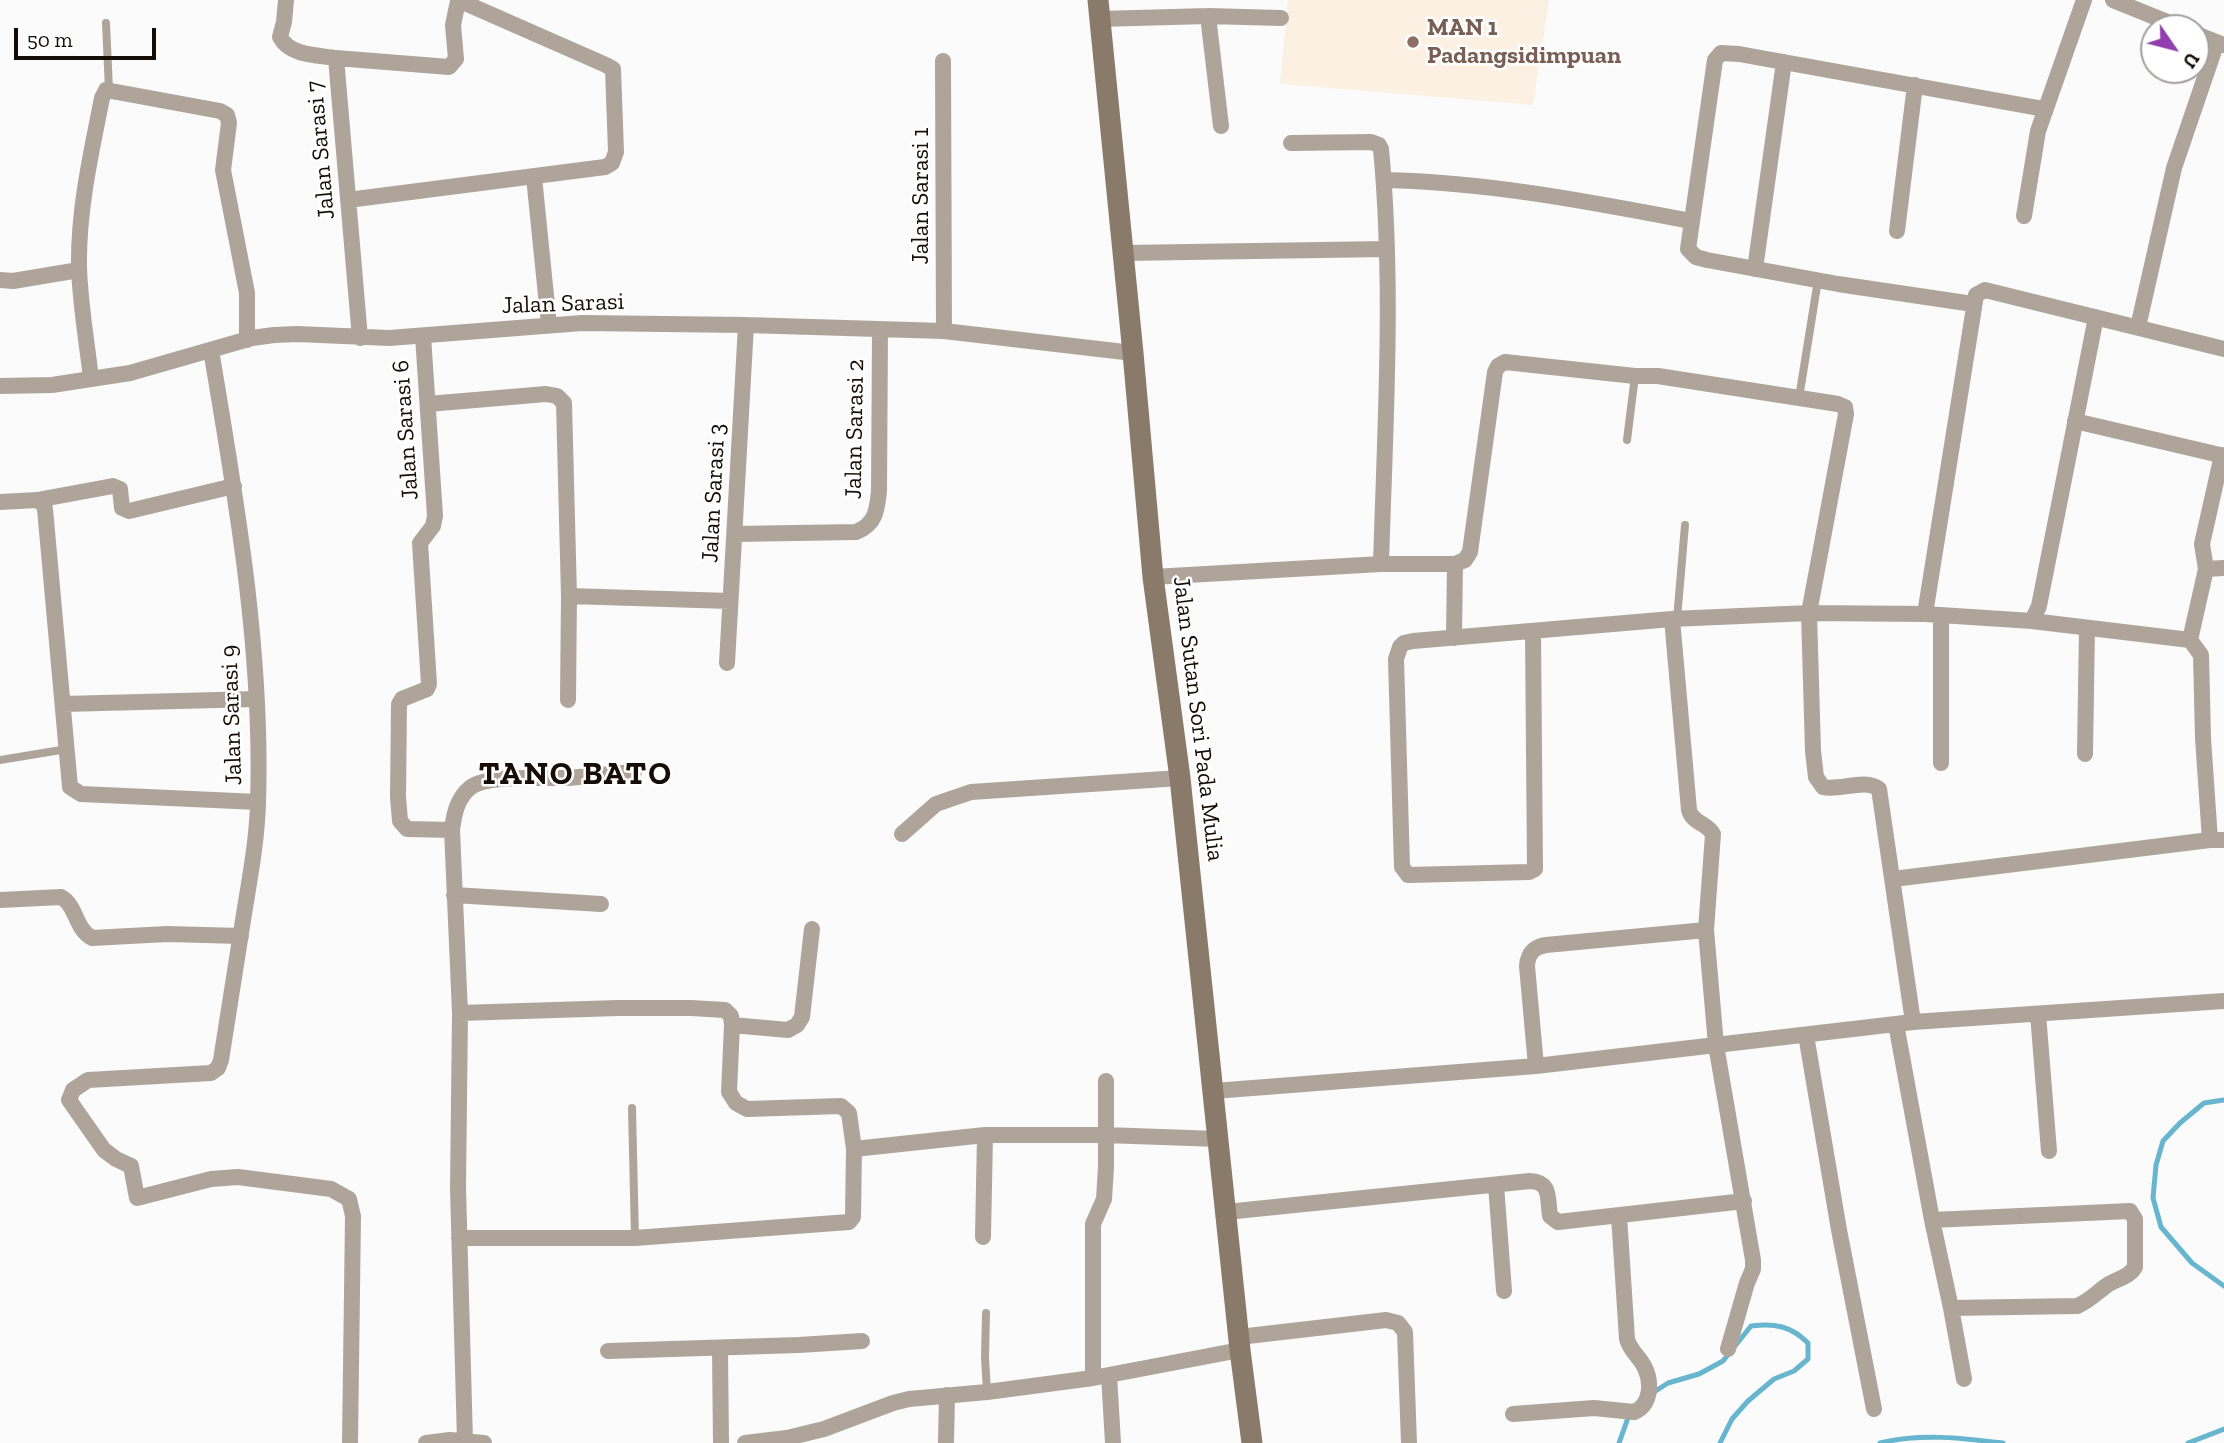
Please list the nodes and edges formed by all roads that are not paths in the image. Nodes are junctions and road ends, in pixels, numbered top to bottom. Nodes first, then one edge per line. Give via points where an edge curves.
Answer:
1 (286, 0) edge
2 (2084, 0) edge
3 (458, 1) edge
4 (2119, 1) edge
5 (1238, 8) edge
6 (1099, 9) edge
7 (2149, 14) edge
8 (1208, 16) junction
9 (1282, 18) dead end
10 (106, 23) dead end
11 (2220, 44) edge
12 (336, 58) junction
13 (943, 61) dead end
14 (1784, 62) junction
15 (1915, 85) junction
16 (109, 90) junction
17 (2044, 109) junction
18 (1221, 126) dead end
19 (1291, 143) dead end
20 (534, 177) junction
21 (1384, 180) junction
22 (348, 200) junction
23 (2024, 216) dead end
24 (1692, 221) junction
25 (1897, 231) dead end
26 (1387, 249) junction
27 (1124, 253) junction
28 (1755, 269) junction
29 (79, 270) junction
30 (0, 280) edge
31 (1818, 280) junction
32 (1973, 304) junction
33 (2096, 317) junction
34 (549, 325) junction
35 (746, 325) junction
36 (2138, 327) junction
37 (880, 330) junction
38 (943, 331) junction
39 (423, 336) junction
40 (360, 338) junction
41 (247, 340) junction
42 (2224, 349) edge
43 (211, 350) junction
44 (1133, 352) junction
45 (1635, 376) junction
46 (91, 379) junction
47 (0, 386) edge
48 (1798, 398) junction
49 (428, 404) junction
50 (2076, 421) junction
51 (1627, 440) dead end
52 (2223, 455) edge
53 (234, 486) junction
54 (37, 500) junction
55 (0, 502) edge
56 (1685, 525) dead end
57 (735, 534) junction
58 (1381, 564) junction
59 (1455, 564) junction
60 (2224, 568) edge
61 (2206, 569) junction
62 (1153, 577) junction
63 (569, 596) junction
64 (730, 601) junction
65 (1809, 613) junction
66 (1933, 615) junction
67 (1675, 619) junction
68 (2032, 621) junction
69 (2087, 628) junction
70 (1534, 631) junction
71 (1454, 638) junction
72 (2190, 640) junction
73 (727, 663) dead end
74 (256, 699) junction
75 (568, 700) dead end
76 (63, 704) junction
77 (66, 749) junction
78 (2085, 754) dead end
79 (0, 760) edge
80 (1941, 763) dead end
81 (634, 772) dead end
82 (1181, 778) junction
83 (258, 802) junction
84 (452, 830) junction
85 (902, 834) dead end
86 (2217, 841) edge
87 (1892, 879) junction
88 (454, 895) junction
89 (0, 900) edge
90 (601, 904) dead end
91 (813, 929) dead end
92 (1706, 930) junction
93 (241, 936) junction
94 (2224, 1001) edge
95 (460, 1013) junction
96 (2038, 1014) junction
97 (1913, 1022) junction
98 (1896, 1024) junction
99 (732, 1025) junction
100 (1806, 1035) junction
101 (1716, 1045) junction
102 (1536, 1066) junction
103 (1106, 1081) dead end
104 (1214, 1091) junction
105 (632, 1108) dead end
106 (985, 1135) junction
107 (1105, 1135) junction
108 (1219, 1139) junction
109 (854, 1149) junction
110 (2049, 1151) dead end
111 (1496, 1185) junction
112 (1744, 1201) junction
113 (1226, 1212) junction
114 (1619, 1216) junction
115 (1932, 1220) junction
116 (983, 1237) dead end
117 (459, 1238) junction
118 (635, 1238) junction
119 (1504, 1291) dead end
120 (1951, 1307) junction
121 (986, 1313) dead end
122 (862, 1341) dead end
123 (1239, 1343) junction
124 (720, 1349) junction
125 (1728, 1349) dead end
126 (608, 1352) dead end
127 (1101, 1377) junction
128 (1964, 1379) dead end
129 (987, 1392) junction
130 (947, 1395) junction
131 (1874, 1409) dead end
132 (1513, 1414) dead end
133 (824, 1436) edge
134 (466, 1441) junction
135 (350, 1443) edge
136 (426, 1443) edge
137 (484, 1443) edge
138 (721, 1443) edge
139 (745, 1443) edge
140 (946, 1443) edge
141 (1113, 1443) edge
142 (1252, 1443) edge
143 (1409, 1443) edge

1 - 12 street, Jalan Sarasi 7 via 282,42 296,51
2 - 17 street
3 - 12 street via 453,25 456,59 449,67
3 - 20 street via 613,69 616,152 612,163
4 - 7 street
5 - 8 street
5 - 9 street
6 - 8 street
6 - 27 street, Jalan Sutan Sori Pada Mulia
8 - 18 street
10 - 16 lane
11 - 36 street via 2174,168
12 - 22 street, Jalan Sarasi 7
13 - 38 street, Jalan Sarasi 1
14 - 15 street
14 - 24 street via 1725,52 1716,57
14 - 28 street
15 - 17 street
15 - 25 street
16 - 29 street via 102,98 83,194
16 - 41 street via 227,115 223,170 247,293
17 - 23 street
19 - 21 street via 1375,143 1381,149
20 - 22 street
20 - 34 street
21 - 24 street via 1505,190
21 - 26 street
22 - 40 street, Jalan Sarasi 7
24 - 28 street via 1688,249 1696,257
26 - 27 street
26 - 58 street
27 - 44 street, Jalan Sutan Sori Pada Mulia
28 - 31 street
29 - 30 street
29 - 46 street
31 - 32 street
31 - 48 lane
32 - 33 street via 1976,295 1985,290
32 - 66 street
33 - 36 street
33 - 50 street
34 - 35 street, Jalan Sarasi
34 - 39 street, Jalan Sarasi
35 - 37 street, Jalan Sarasi
35 - 57 street, Jalan Sarasi 3
36 - 42 street
37 - 38 street, Jalan Sarasi
37 - 57 street, Jalan Sarasi 2 via 877,508 868,527 856,532
38 - 44 street, Jalan Sarasi
39 - 40 street, Jalan Sarasi
39 - 49 street, Jalan Sarasi 6
40 - 41 street, Jalan Sarasi via 297,334
41 - 43 street, Jalan Sarasi
43 - 46 street, Jalan Sarasi
43 - 53 street, Jalan Sarasi 9
44 - 62 street, Jalan Sutan Sori Pada Mulia
45 - 48 street
45 - 51 lane
45 - 59 street via 1505,362 1498,366 1470,552
46 - 47 street, Jalan Sarasi
48 - 65 street via 1838,404 1846,414
49 - 63 street via 546,394 564,403
49 - 84 street, Jalan Sarasi 6 via 435,516 421,545 429,684 399,704 398,797 400,821 407,829
50 - 52 street
50 - 68 street via 2039,607
52 - 61 street via 2202,544
53 - 54 street via 129,511 122,508 120,489 113,486
53 - 74 street, Jalan Sarasi 9
54 - 55 street
54 - 76 street via 45,509
56 - 67 lane
57 - 64 street, Jalan Sarasi 3
58 - 59 street
58 - 62 street
59 - 71 street
60 - 61 street
61 - 72 street
62 - 82 street, Jalan Sutan Sori Pada Mulia
63 - 64 street
63 - 75 street
64 - 73 street, Jalan Sarasi 3
65 - 66 street
65 - 67 street
65 - 87 street via 1816,777 1819,786 1827,789 1869,784 1879,789
66 - 68 street
66 - 80 street
67 - 70 street
67 - 92 street via 1689,810 1713,834
68 - 69 street
69 - 72 street
69 - 78 street
70 - 71 street
70 - 71 street via 1535,869 1412,876 1402,867 1397,651 1413,641
72 - 86 street via 2201,655 2203,738
74 - 76 street
74 - 83 street, Jalan Sarasi 9
76 - 77 street
77 - 79 lane
77 - 83 street via 70,787 81,794
81 - 84 street via 488,780 469,789 459,801
82 - 85 street via 971,792 936,804
82 - 104 street, Jalan Sutan Sori Pada Mulia
83 - 93 street, Jalan Sarasi 9
84 - 88 street
86 - 87 street
87 - 97 street
88 - 90 street
88 - 95 street
89 - 93 street via 61,897 92,938
91 - 99 street via 802,1017 797,1025 788,1030
92 - 101 street
92 - 102 street via 1546,945 1532,951 1527,966
93 - 135 street, Jalan Sarasi 9 via 218,1068 211,1073 88,1080 73,1090 69,1100 104,1150 131,1166 137,1198 211,1179 238,1177 331,1189 349,1199 353,1216
94 - 96 street
95 - 99 street via 691,1008 725,1010
95 - 117 street
96 - 97 street
96 - 110 street
97 - 98 street
98 - 100 street
98 - 115 street
99 - 109 street via 729,1092 736,1103 747,1109 841,1106 849,1113
100 - 101 street
100 - 131 street
101 - 102 street
101 - 112 street
102 - 104 street
103 - 107 street
104 - 108 street, Jalan Sutan Sori Pada Mulia
105 - 118 lane
106 - 107 street
106 - 109 street
106 - 116 street
107 - 108 street
107 - 127 street via 1104,1199 1094,1224
108 - 113 street, Jalan Sutan Sori Pada Mulia
109 - 118 street via 853,1217 849,1222
111 - 113 street
111 - 114 street via 1541,1183 1547,1190 1550,1216 1558,1222
111 - 119 street
112 - 114 street
112 - 125 street via 1753,1269
113 - 123 street, Jalan Sutan Sori Pada Mulia
114 - 132 street via 1627,1339 1648,1379 1643,1407 1626,1412 1594,1408
115 - 120 street
115 - 120 street via 2107,1211 2134,1215 2134,1270 2107,1284 2090,1300 2066,1307
117 - 118 street
117 - 134 street
120 - 128 street
121 - 129 lane
122 - 124 street
123 - 127 street
123 - 142 street, Jalan Sutan Sori Pada Mulia
123 - 143 street via 1386,1320 1398,1322 1405,1332
124 - 126 street
124 - 138 street
127 - 129 street
127 - 141 street
129 - 130 street
130 - 133 street via 893,1403
130 - 140 street
133 - 139 street
134 - 136 street
134 - 137 street

